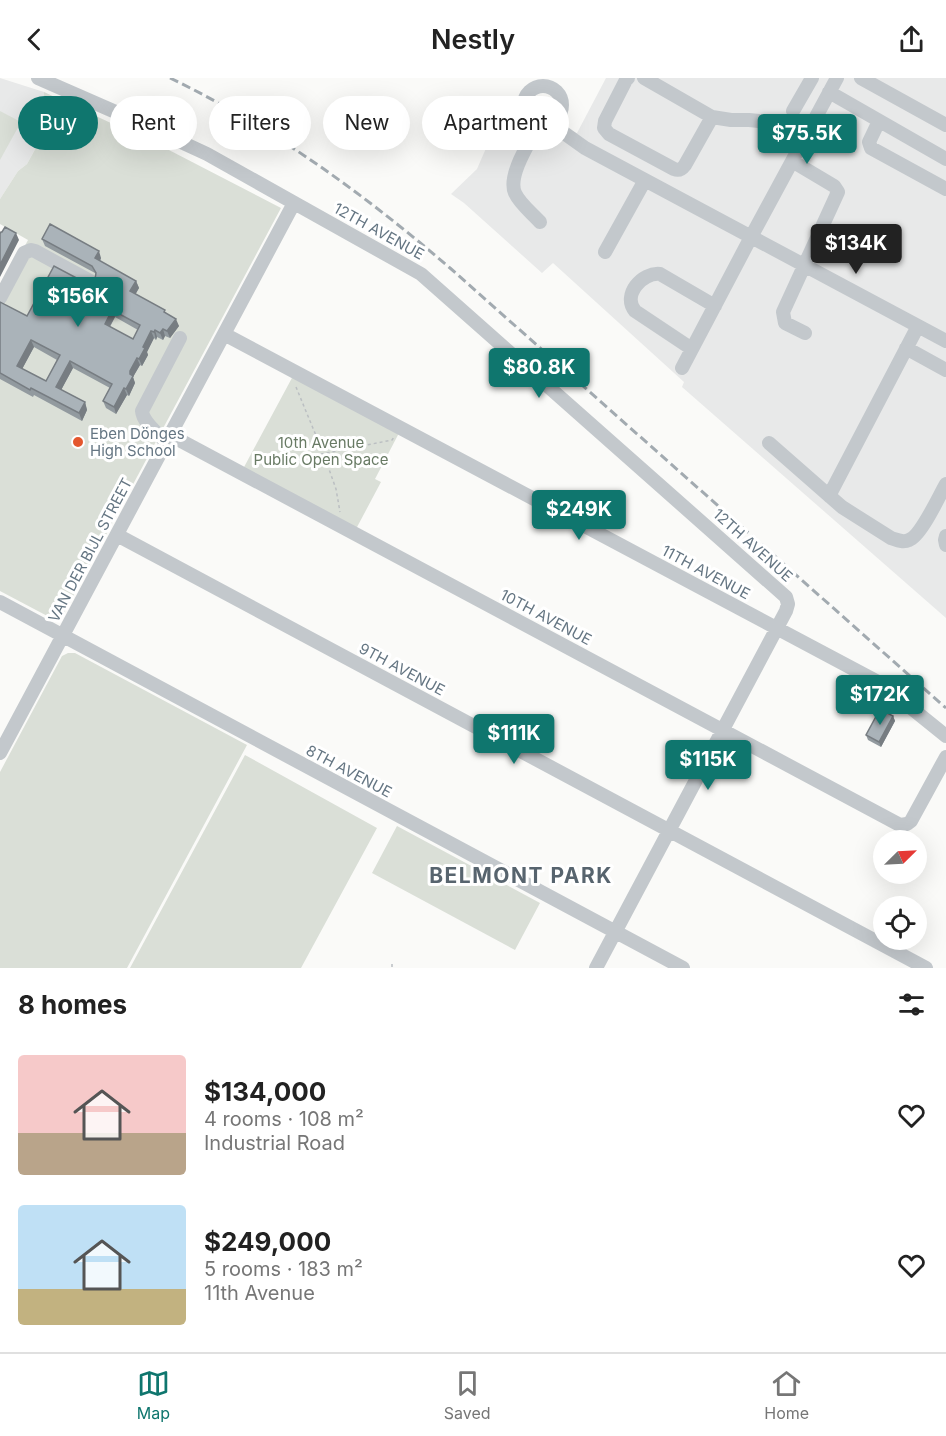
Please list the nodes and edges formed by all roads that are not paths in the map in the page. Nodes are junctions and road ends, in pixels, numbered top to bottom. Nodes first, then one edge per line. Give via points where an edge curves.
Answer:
1 (38, 78) edge
2 (628, 78) edge
3 (644, 78) edge
4 (812, 78) edge
5 (837, 78) edge
6 (861, 78) edge
7 (829, 92) junction
8 (793, 111) dead end
9 (712, 117) junction
10 (879, 121) junction
11 (946, 125) edge
12 (802, 143) junction
13 (946, 159) edge
14 (792, 161) junction
15 (645, 180) junction
16 (946, 189) edge
17 (294, 203) junction
18 (540, 222) dead end
19 (751, 237) junction
20 (605, 252) dead end
21 (805, 266) junction
22 (90, 281) edge
23 (0, 298) edge
24 (715, 306) junction
25 (918, 326) junction
26 (805, 333) dead end
27 (224, 334) junction
28 (180, 338) dead end
29 (946, 341) edge
30 (906, 348) junction
31 (692, 349) junction
32 (682, 368) dead end
33 (946, 370) edge
34 (168, 438) junction
35 (769, 443) dead end
36 (946, 484) edge
37 (829, 496) junction
38 (117, 535) junction
39 (946, 536) edge
40 (946, 545) edge
41 (0, 602) edge
42 (777, 629) junction
43 (63, 636) junction
44 (723, 730) junction
45 (5, 733) edge
46 (945, 735) edge
47 (0, 753) edge
48 (946, 757) edge
49 (669, 830) junction
50 (615, 932) junction
51 (596, 968) edge
52 (683, 968) edge
53 (926, 968) edge

1 - 17 street, 12TH AVENUE via 207,154
2 - 9 street via 604,128 674,169 685,165
3 - 9 street
4 - 8 street
5 - 7 street
6 - 11 street
7 - 10 street
7 - 12 street
9 - 12 street via 759,121
10 - 13 street
10 - 16 street via 869,142 871,148
12 - 14 street
14 - 19 street
14 - 21 street via 838,192
15 - 18 street via 545,123 519,162 513,179 520,200
15 - 19 street
15 - 20 street
17 - 27 street, VAN DER BIJL STREET
17 - 42 street, 12TH AVENUE via 428,279 784,594 788,604
19 - 21 street
19 - 24 street
21 - 25 street
21 - 26 street via 783,312 787,325
22 - 23 street via 31,250 24,253
24 - 31 street
24 - 31 street via 660,274 642,279 633,291 630,301 635,311
25 - 29 street
25 - 30 street
27 - 34 street, VAN DER BIJL STREET
27 - 42 street, 11TH AVENUE
28 - 34 street, 10TH AVENUE via 142,411 145,420
30 - 33 street
30 - 37 street
31 - 32 street
34 - 38 street, VAN DER BIJL STREET
34 - 44 street, 10TH AVENUE via 242,473
35 - 37 street
36 - 37 street via 915,537 904,542 851,514
38 - 43 street, VAN DER BIJL STREET
38 - 49 street, 9TH AVENUE
39 - 40 street
41 - 43 street, 8TH AVENUE
42 - 44 street
42 - 46 street, 11TH AVENUE via 884,686
43 - 45 street, VAN DER BIJL STREET
43 - 50 street, 8TH AVENUE
44 - 48 street, 10TH AVENUE via 900,825 913,818
44 - 49 street
45 - 47 street, VAN DER BIJL STREET
49 - 50 street
49 - 53 street, 9TH AVENUE
50 - 51 street
50 - 52 street, 8TH AVENUE

